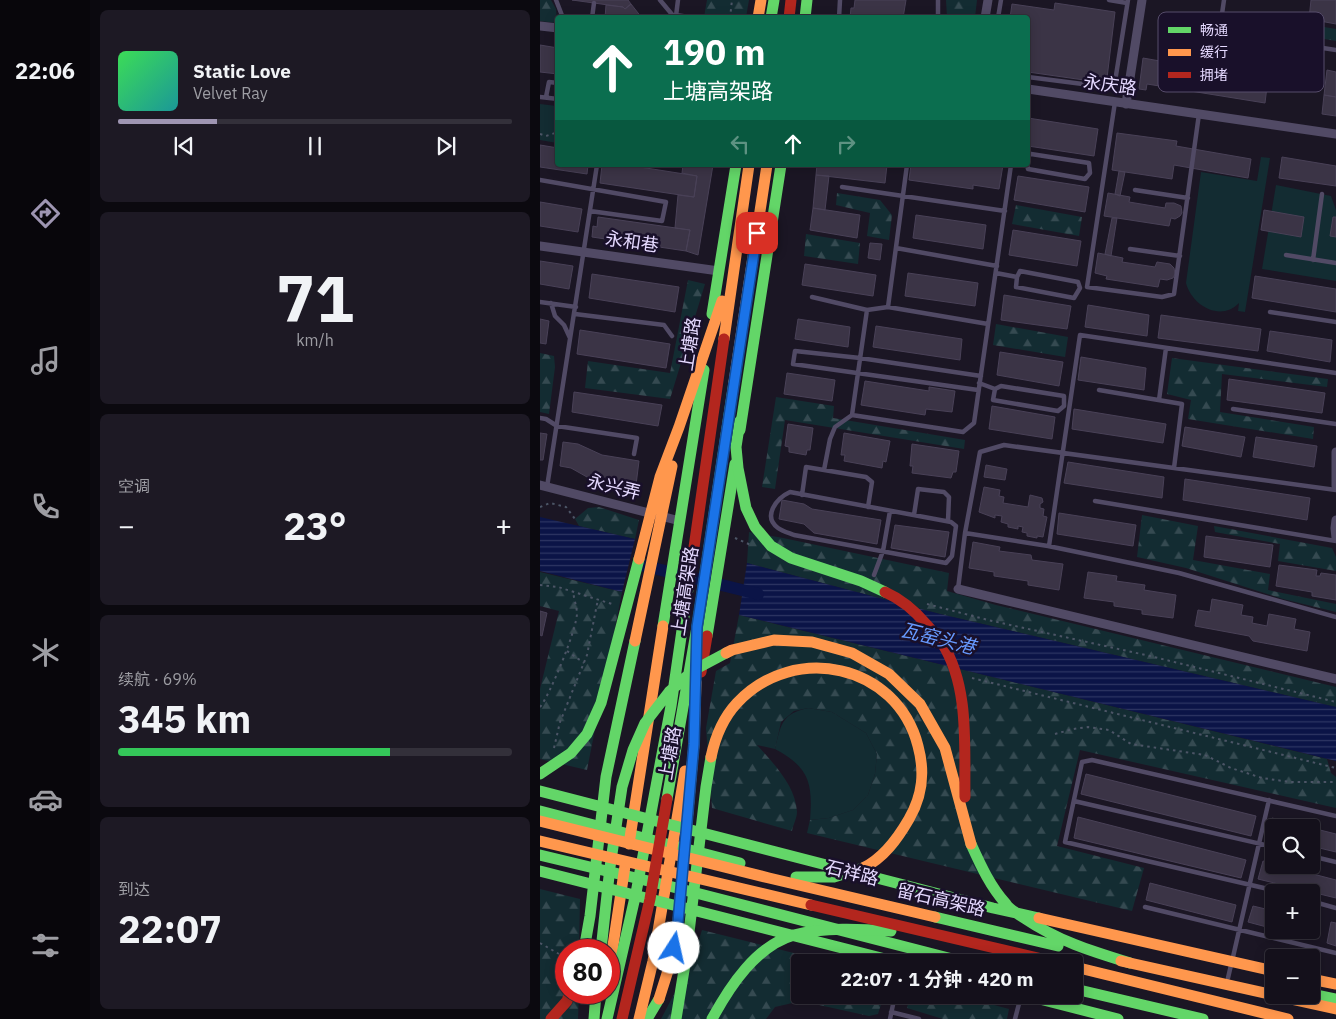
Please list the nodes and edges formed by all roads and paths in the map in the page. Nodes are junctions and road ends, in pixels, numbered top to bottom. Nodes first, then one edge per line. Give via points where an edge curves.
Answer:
1 (556, 0) edge
2 (660, 0) edge
3 (678, 0) edge
4 (732, 0) edge
5 (761, 0) edge
6 (774, 0) edge
7 (791, 0) edge
8 (808, 0) edge
9 (840, 0) edge
10 (938, 0) edge
11 (988, 0) edge
12 (1000, 0) edge
13 (1108, 0) edge
14 (1142, 0) edge
15 (1128, 1) edge
16 (594, 3) dead end
17 (563, 15) edge
18 (592, 15) edge
19 (674, 15) edge
20 (676, 15) edge
21 (730, 15) edge
22 (758, 15) edge
23 (772, 15) edge
24 (789, 15) edge
25 (805, 15) edge
26 (839, 15) edge
27 (938, 15) edge
28 (986, 15) edge
29 (998, 15) edge
30 (540, 26) edge
31 (555, 28) edge
32 (1030, 76) edge
33 (555, 83) edge
34 (1030, 89) edge
35 (540, 97) edge
36 (546, 97) junction
37 (555, 98) edge
38 (1115, 102) junction
39 (1126, 104) junction
40 (1200, 114) junction
41 (555, 133) edge
42 (540, 134) edge
43 (1336, 134) edge
44 (1030, 155) edge
45 (597, 167) edge
46 (736, 167) edge
47 (749, 167) edge
48 (767, 167) edge
49 (781, 167) edge
50 (907, 167) edge
51 (1011, 167) edge
52 (1028, 167) edge
53 (540, 180) edge
54 (842, 187) dead end
55 (593, 188) junction
56 (1135, 190) dead end
57 (1322, 194) dead end
58 (903, 197) junction
59 (1188, 198) junction
60 (590, 211) junction
61 (1005, 211) junction
62 (760, 213) junction
63 (540, 246) edge
64 (896, 248) junction
65 (1130, 249) dead end
66 (584, 252) junction
67 (1286, 255) dead end
68 (1180, 256) junction
69 (1313, 260) junction
70 (735, 261) junction
71 (1336, 263) edge
72 (997, 266) junction
73 (719, 271) junction
74 (996, 273) junction
75 (1017, 277) junction
76 (812, 297) dead end
77 (540, 302) edge
78 (551, 303) junction
79 (576, 307) junction
80 (888, 307) junction
81 (867, 310) junction
82 (1270, 312) dead end
83 (575, 314) junction
84 (1336, 322) edge
85 (988, 324) junction
86 (672, 336) dead end
87 (571, 340) junction
88 (1166, 348) junction
89 (860, 358) junction
90 (858, 373) junction
91 (1336, 373) edge
92 (981, 376) junction
93 (979, 383) junction
94 (995, 389) junction
95 (978, 390) junction
96 (1099, 390) dead end
97 (1158, 400) junction
98 (1233, 408) dead end
99 (852, 415) junction
100 (540, 418) edge
101 (1336, 424) edge
102 (557, 426) junction
103 (679, 427) junction
104 (1336, 452) edge
105 (1062, 453) junction
106 (634, 454) dead end
107 (1174, 468) junction
108 (824, 470) junction
109 (544, 486) edge
110 (1336, 486) edge
111 (1336, 490) edge
112 (802, 494) junction
113 (1096, 501) dead end
114 (868, 506) junction
115 (540, 507) edge
116 (890, 511) junction
117 (914, 515) junction
118 (575, 519) dead end
119 (1336, 520) edge
120 (680, 521) junction
121 (948, 521) junction
122 (724, 532) junction
123 (966, 533) junction
124 (1336, 540) edge
125 (1049, 546) junction
126 (754, 547) dead end
127 (883, 552) junction
128 (874, 575) dead end
129 (540, 585) edge
130 (958, 589) joint
131 (573, 592) junction
132 (598, 600) junction
133 (922, 602) dead end
134 (614, 605) dead end
135 (1336, 617) edge
136 (697, 627) junction
137 (567, 650) junction
138 (584, 663) junction
139 (970, 677) dead end
140 (1336, 679) edge
141 (1336, 702) edge
142 (540, 707) edge
143 (1054, 734) dead end
144 (553, 754) dead end
145 (1336, 768) edge
146 (540, 774) edge
147 (1336, 782) edge
148 (540, 791) edge
149 (1270, 800) junction
150 (1074, 801) junction
151 (540, 811) edge
152 (965, 816) junction
153 (1336, 816) edge
154 (540, 821) edge
155 (630, 834) junction
156 (540, 840) edge
157 (1260, 843) junction
158 (1265, 844) edge
159 (672, 845) junction
160 (540, 855) edge
161 (1320, 858) edge
162 (1336, 862) edge
163 (540, 871) edge
164 (623, 876) junction
165 (769, 878) junction
166 (1250, 884) junction
167 (665, 885) junction
168 (1265, 888) edge
169 (1320, 904) edge
170 (1145, 907) dead end
171 (1336, 908) edge
172 (1240, 929) junction
173 (939, 934) junction
174 (586, 939) edge
175 (602, 939) edge
176 (614, 939) edge
177 (540, 943) edge
178 (555, 953) edge
179 (1336, 953) edge
180 (898, 954) edge
181 (899, 954) edge
182 (1022, 954) edge
183 (1130, 963) junction
184 (1083, 969) edge
185 (1265, 969) edge
186 (1228, 978) junction
187 (1320, 981) edge
188 (1336, 984) edge
189 (1265, 985) edge
190 (1083, 991) edge
191 (1320, 996) edge
192 (1336, 999) edge
193 (564, 1004) edge
194 (595, 1004) edge
195 (604, 1004) edge
196 (893, 1004) edge
197 (1020, 1004) edge
198 (1059, 1004) edge
199 (1336, 1009) edge
200 (891, 1012) junction
201 (551, 1019) edge
202 (594, 1019) edge
203 (602, 1019) edge
204 (607, 1019) edge
205 (622, 1019) edge
206 (639, 1019) edge
207 (648, 1019) edge
208 (676, 1019) edge
209 (712, 1019) edge
210 (890, 1019) edge
211 (919, 1019) edge
212 (1015, 1019) edge
213 (1118, 1019) edge
214 (1200, 1019) edge
215 (1288, 1019) edge

1 - 17 lane
2 - 19 lane
3 - 20 lane
4 - 21 path
5 - 22 main road
6 - 23 main road
7 - 24 main road
8 - 25 main road
9 - 26 lane
10 - 27 lane
11 - 28 street
12 - 29 lane
13 - 15 lane
14 - 39 street
15 - 32 lane via 1114,88
16 - 18 lane
30 - 31 street
33 - 36 lane via 549,82
34 - 38 street, 永庆路
35 - 36 lane
36 - 37 lane
38 - 39 street, 永庆路
38 - 68 lane via 1087,287 1162,297 1174,294
39 - 40 street, 永庆路
40 - 43 street, 永庆路
40 - 59 lane
41 - 42 path
44 - 52 lane via 1089,163 1090,173 1085,179
45 - 55 lane
46 - 73 main road, 上塘路
47 - 70 main road, 上塘高架路, bridge
48 - 62 main road, 上塘高架路, bridge
49 - 122 main road, 上塘路
50 - 58 lane
51 - 61 lane
53 - 55 lane
54 - 58 lane
55 - 60 lane
55 - 60 lane via 666,202 662,221
56 - 59 lane
57 - 69 lane
58 - 61 lane
58 - 64 lane
59 - 68 lane
60 - 66 lane
61 - 72 lane
62 - 136 main road, 上塘高架路, bridge
62 - 152 main road, bridge via 762,261 736,447 746,508 755,527 771,546 791,558 861,581 894,596 920,617 942,643 960,688 964,726
63 - 66 street, 永和巷
64 - 72 lane
64 - 80 lane
65 - 68 lane
66 - 73 street, 永和巷
66 - 79 lane
67 - 69 lane
69 - 71 lane
70 - 103 main road, bridge
70 - 204 main road, 上塘高架路, bridge via 671,706 636,893
72 - 74 lane
73 - 120 main road, 上塘路
74 - 75 lane
74 - 85 lane
75 - 75 lane via 1016,287 1074,298 1080,288 1078,282 1020,271
76 - 81 lane
77 - 78 lane
78 - 79 lane
78 - 87 lane via 555,316
79 - 83 lane
80 - 81 lane
80 - 85 lane
81 - 89 lane
82 - 84 lane
83 - 86 lane via 664,325
83 - 87 lane
85 - 92 lane
87 - 102 lane
88 - 91 lane
88 - 97 lane
88 - 105 lane via 1080,335
89 - 90 lane
89 - 90 lane via 795,351 793,364
89 - 92 lane
90 - 95 lane
90 - 99 lane
92 - 93 lane
93 - 94 lane
93 - 95 lane
94 - 94 lane via 993,400 1058,412 1064,406 1064,396 1001,386
95 - 99 lane via 974,423 963,432
96 - 97 lane
97 - 107 lane via 1182,404
98 - 101 lane
99 - 108 lane via 835,427
100 - 102 lane
102 - 106 lane via 637,438
102 - 109 lane
103 - 146 main road, bridge via 660,477 601,703 582,741 571,753
103 - 174 main road, bridge via 606,777
104 - 110 street
105 - 107 lane
105 - 123 lane via 1004,445 980,452
105 - 125 lane
107 - 111 lane
108 - 112 lane via 806,466
108 - 114 lane via 866,476 872,482
109 - 120 street, 永兴弄
112 - 114 lane
112 - 127 lane via 790,492 781,496 772,508 772,520 777,527 794,535
113 - 124 lane
114 - 116 lane
115 - 118 path via 550,503 566,507
116 - 117 lane
116 - 127 lane
117 - 121 lane
117 - 121 lane via 918,489 944,492 949,497
119 - 124 street
120 - 155 main road, 上塘路
121 - 127 lane via 956,526 952,556 946,563
122 - 126 path
122 - 159 main road, 上塘路
123 - 125 lane
123 - 130 lane
125 - 135 lane via 1179,573
127 - 128 lane
129 - 131 path
130 - 140 street
131 - 132 path
131 - 137 path via 577,612
132 - 134 path
132 - 138 path
133 - 141 path
136 - 205 main road, 上塘高架路, bridge via 650,899
136 - 207 main road, bridge via 694,744 678,922 660,999
137 - 138 path
137 - 142 path
138 - 144 path via 560,722
139 - 145 path
143 - 147 path via 1088,727 1109,730 1131,744 1205,755 1262,778
148 - 185 main road, 留石高架路, bridge via 994,908
149 - 150 lane via 1092,760 1082,762
149 - 153 lane
149 - 157 lane
150 - 157 lane
150 - 166 lane via 1066,842
151 - 155 main road, 石祥路
152 - 175 main road, bridge via 945,748 920,704 889,674 852,652 812,642 774,640 732,650 694,670 669,692 645,723 622,787
152 - 183 main road, bridge via 971,843 982,869 1007,906 1045,932 1080,948
154 - 165 main road, 留石高架路, bridge
155 - 159 main road, 石祥路
155 - 164 main road, 上塘路
156 - 173 main road, 留石高架路, bridge
157 - 158 lane
157 - 166 lane
159 - 167 main road, 上塘路
159 - 186 main road, 石祥路 via 952,917
160 - 164 main road
161 - 162 lane
163 - 180 main road, bridge
164 - 167 main road
164 - 176 main road, 上塘路
165 - 183 main road, 留石高架路, bridge
165 - 208 main road, bridge via 834,877 872,864 899,837 915,808 923,779 920,747 905,712 882,688 869,680 833,669 791,670 748,692 727,715 718,733 710,766
166 - 168 lane
166 - 172 lane
167 - 181 main road
167 - 206 main road, 上塘路 via 653,961
169 - 171 lane
170 - 172 lane
172 - 179 lane
172 - 186 lane
173 - 182 main road, 留石高架路, bridge
173 - 209 main road, bridge via 839,929 793,936 764,951 747,966 734,981
177 - 178 path
183 - 199 main road, 留石高架路, bridge
184 - 215 main road
186 - 189 main road, 石祥路
187 - 188 main road
190 - 214 main road
191 - 192 main road
193 - 201 main road
194 - 202 main road
195 - 203 main road
196 - 200 lane
197 - 212 lane
198 - 213 main road
200 - 210 lane
200 - 211 lane

